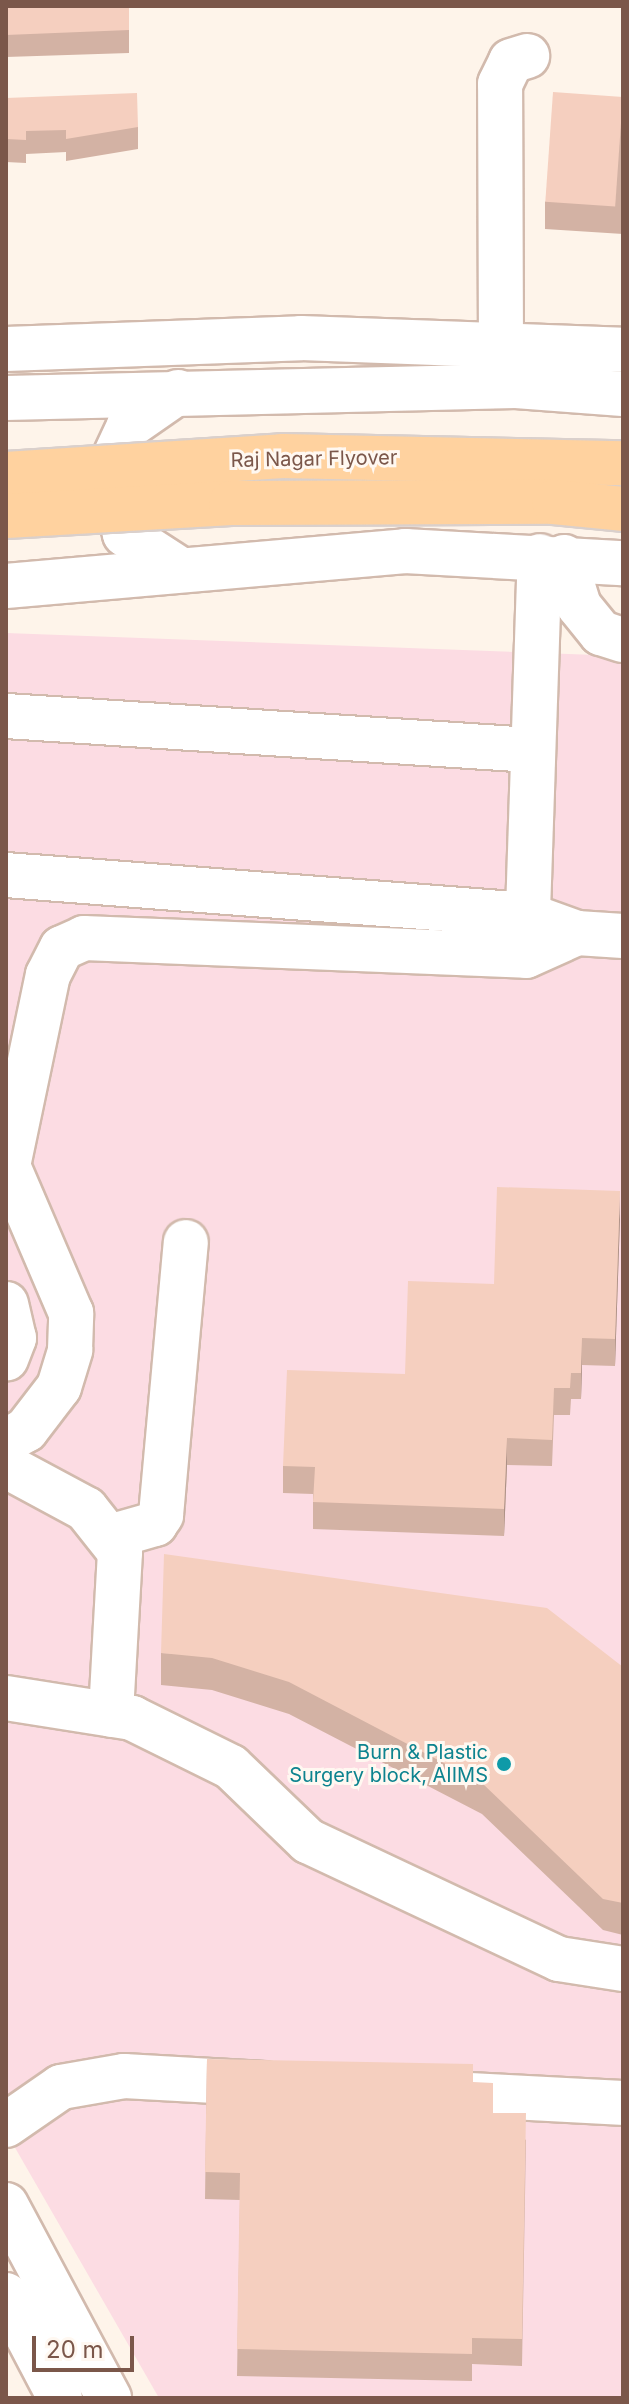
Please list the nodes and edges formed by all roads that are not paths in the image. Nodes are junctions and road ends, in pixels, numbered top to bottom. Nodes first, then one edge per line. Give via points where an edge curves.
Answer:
1 (527, 56) dead end
2 (501, 346) junction
3 (6, 349) edge
4 (623, 350) edge
5 (178, 392) junction
6 (623, 394) edge
7 (6, 398) edge
8 (623, 463) edge
9 (6, 474) edge
10 (623, 509) edge
11 (6, 516) edge
12 (552, 556) junction
13 (623, 563) edge
14 (179, 569) junction
15 (6, 586) edge
16 (623, 640) edge
17 (6, 716) edge
18 (532, 750) junction
19 (6, 875) edge
20 (527, 936) junction
21 (623, 936) edge
22 (186, 1242) dead end
23 (6, 1304) edge
24 (6, 1359) edge
25 (6, 1441) edge
26 (6, 1466) edge
27 (113, 1536) junction
28 (6, 1698) edge
29 (111, 1715) junction
30 (623, 1969) edge
31 (311, 2086) edge
32 (389, 2091) edge
33 (623, 2103) edge
34 (6, 2125) edge
35 (6, 2205) edge
36 (6, 2295) edge
37 (60, 2398) edge
38 (109, 2398) edge

1 - 2 street via 511,61 500,84
2 - 3 street via 301,338
2 - 4 street
5 - 6 street via 516,386
5 - 7 street
5 - 14 street via 129,426 109,469 125,534
8 - 9 main road, Raj Nagar Flyover, bridge via 282,456
10 - 11 main road, bridge via 554,502 231,503
12 - 13 street
12 - 14 street via 405,551
12 - 16 street via 579,606 601,633
12 - 18 street
14 - 15 street
17 - 18 street
18 - 20 street
19 - 20 street
20 - 21 street
20 - 25 street via 84,938 62,948 48,975 8,1166 71,1313 70,1350 59,1387 26,1430
22 - 27 street via 161,1515 155,1524
23 - 24 street via 14,1338
26 - 27 street via 86,1509
27 - 29 street via 123,1581
28 - 29 street
29 - 30 street via 231,1767 308,1841 559,1959
31 - 34 street via 124,2076 61,2087
32 - 33 street
35 - 38 street
36 - 37 street

